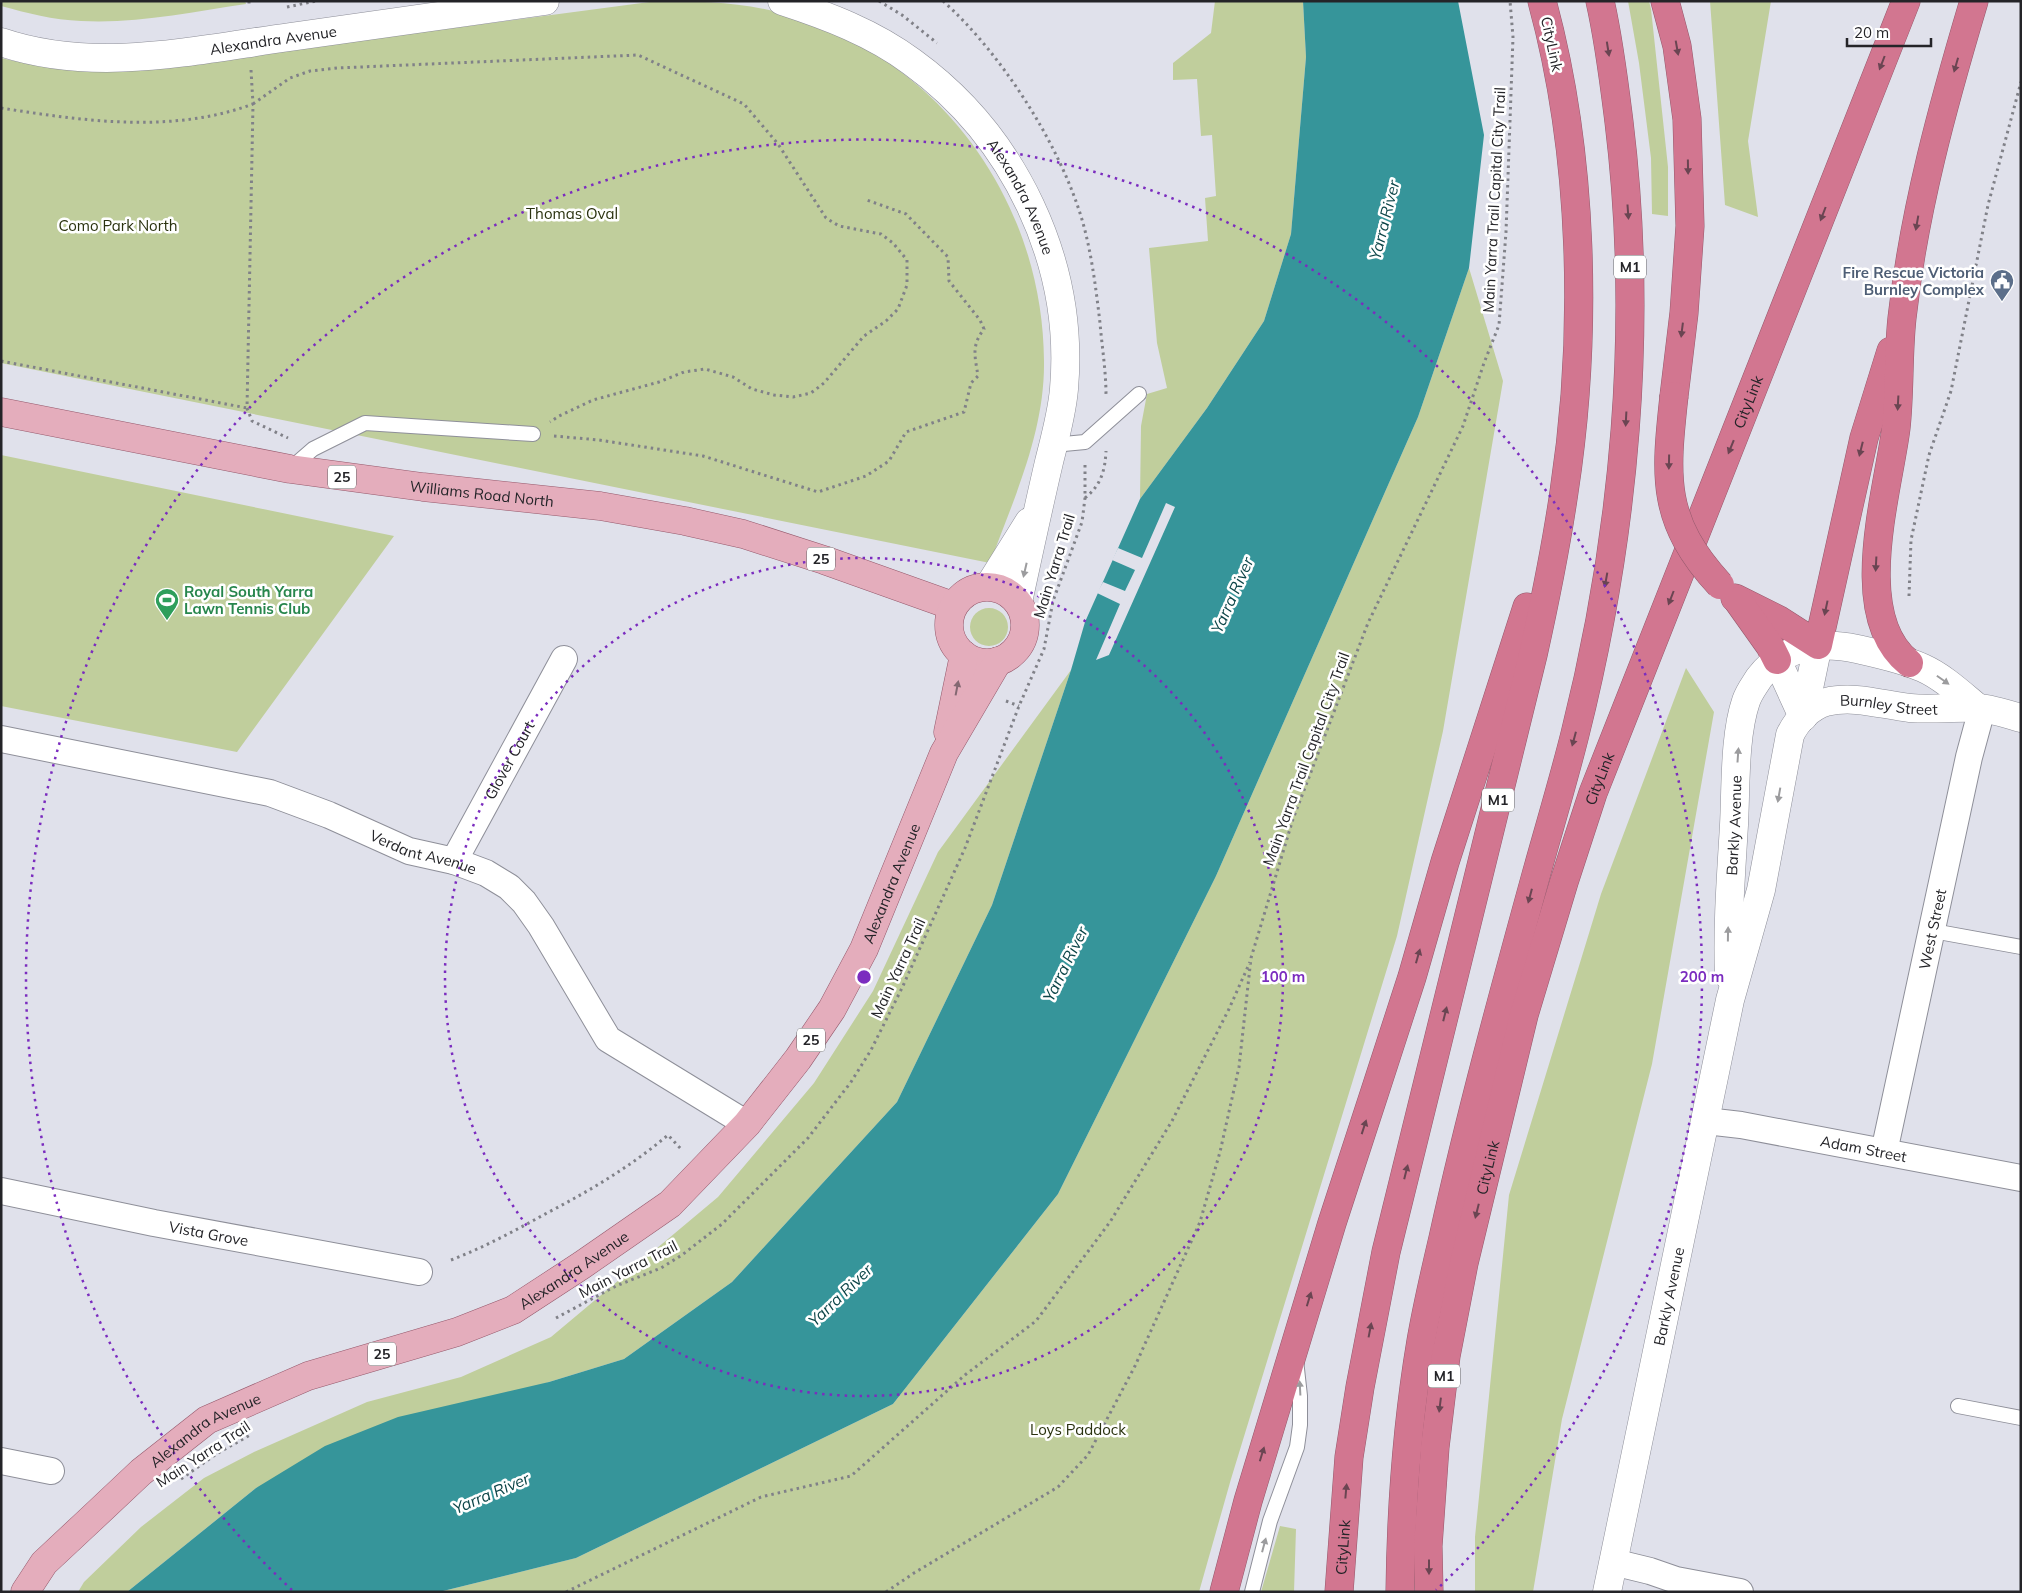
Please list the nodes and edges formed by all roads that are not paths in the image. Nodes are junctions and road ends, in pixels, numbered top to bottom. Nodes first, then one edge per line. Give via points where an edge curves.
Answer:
1 (545, 1) edge
2 (782, 1) edge
3 (1542, 1) edge
4 (1600, 1) edge
5 (1665, 1) edge
6 (1906, 1) edge
7 (1974, 1) edge
8 (1, 42) edge
9 (1902, 319) junction
10 (1138, 394) dead end
11 (1, 412) edge
12 (533, 434) road end
13 (1053, 445) junction
14 (290, 469) junction
15 (1565, 492) junction
16 (1040, 505) junction
17 (989, 586) junction
18 (1728, 591) junction
19 (1018, 602) junction
20 (953, 606) junction
21 (1818, 644) junction
22 (964, 655) junction
23 (564, 659) dead end
24 (1777, 660) junction
25 (998, 661) junction
26 (1909, 663) junction
27 (1980, 708) junction
28 (1803, 716) junction
29 (2021, 718) edge
30 (1, 739) edge
31 (944, 754) junction
32 (454, 861) junction
33 (1933, 930) junction
34 (2021, 947) edge
35 (1730, 1000) junction
36 (1706, 1121) junction
37 (747, 1124) junction
38 (1884, 1152) junction
39 (2021, 1178) edge
40 (1, 1191) edge
41 (419, 1272) dead end
42 (1294, 1348) junction
43 (1958, 1406) dead end
44 (2021, 1418) edge
45 (1, 1461) edge
46 (51, 1471) dead end
47 (1613, 1562) junction
48 (25, 1592) edge
49 (1224, 1592) edge
50 (1252, 1592) edge
51 (1339, 1592) edge
52 (1400, 1592) edge
53 (1429, 1592) edge
54 (1607, 1592) edge
55 (1740, 1592) edge

1 - 8 main road, Alexandra Avenue via 152,55 100,59 67,58
2 - 13 main road, Alexandra Avenue via 820,13 869,35 911,61 944,87 968,112 993,141 1018,180 1039,222 1054,272 1064,324 1064,389
3 - 15 highway, CityLink / M1 via 1567,129 1576,233 1576,362
4 -> 52 highway, M1 via 1618,114 1630,245 1624,454 1615,532 1575,734 1460,1162 1421,1339 1408,1430
5 -> 18 highway, bridge via 1677,46 1687,119 1690,226 1668,466 1673,506 1681,531 1702,566
6 -> 53 highway, CityLink / M1 via 1594,793 1526,1006 1464,1263 1446,1356 1428,1546
7 -> 9 highway via 1928,168
9 -> 21 highway via 1864,438
9 -> 26 highway via 1898,410 1875,578 1886,633 1894,648
10 - 13 lane via 1085,442
11 - 14 main road, Williams Road North / 25
12 - 14 lane via 365,423 313,449
13 - 16 main road, Alexandra Avenue
14 - 20 main road, Williams Road North / 25 via 600,506 685,521 743,534
42 -> 15 highway via 1448,853
51 -> 15 highway, CityLink / M1 via 1349,1456 1381,1278 1520,709
16 - 17 main road, Alexandra Avenue
16 -> 19 main road, Alexandra Avenue
17 - 19 main road via 1010,594
17 - 20 main road via 968,591
18 - 21 highway
18 - 24 highway
19 - 25 main road, 25 via 1024,619 1023,637 1013,652
20 - 22 main road via 949,630 953,642
21 - 24 main road, Barkly Avenue via 1796,649
21 - 26 main road, Burnley Street via 1847,647
21 - 28 main road, Barkly Avenue
22 - 25 main road via 985,663
31 -> 22 main road, Alexandra Avenue / 25
23 - 32 street, Glover Court
24 - 28 main road
35 -> 24 main road, Barkly Avenue via 1728,926 1740,732 1749,694
25 - 31 main road, Alexandra Avenue / 25
26 -> 27 main road, Burnley Street via 1924,668
27 - 28 main road, Burnley Street via 1924,709 1846,700 1821,704
27 - 29 main road, Burnley Street
27 - 33 street, West Street
28 -> 35 main road, Barkly Avenue via 1790,735 1761,890
30 - 32 street, Verdant Avenue via 270,794 328,815 409,851
31 - 37 main road, Alexandra Avenue / 25 via 864,950 832,1009
32 - 37 street, Verdant Avenue via 509,886 524,902 608,1039
33 - 34 lane
33 - 38 street, West Street
35 - 36 main road, Barkly Avenue
36 - 38 street, Adam Street
36 - 47 main road, Barkly Avenue
37 - 48 main road, Alexandra Avenue / 25 via 670,1204 513,1310 457,1332 308,1376 208,1420 141,1472 44,1563
38 - 39 street, Adam Street
40 - 41 street, Vista Grove
49 -> 42 highway
50 -> 42 lane via 1270,1522 1297,1447 1300,1396
43 - 44 lane
45 - 46 street
47 - 54 main road, Barkly Avenue
47 - 55 street via 1676,1580

